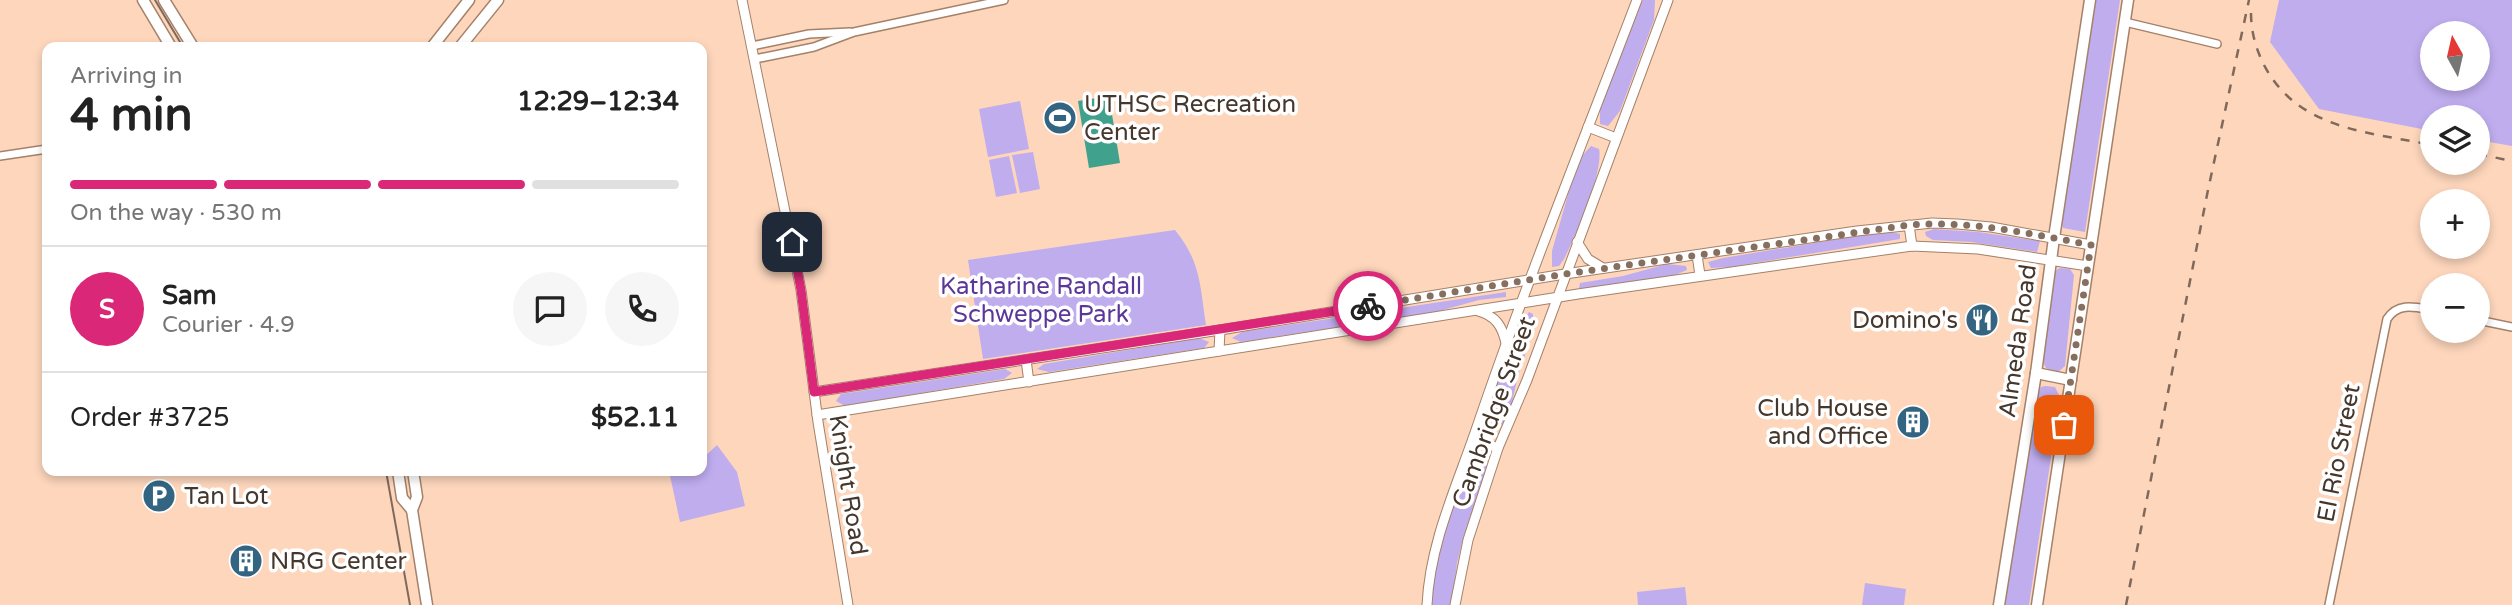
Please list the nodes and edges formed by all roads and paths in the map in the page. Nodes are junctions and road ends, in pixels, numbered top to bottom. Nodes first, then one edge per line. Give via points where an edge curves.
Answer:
1 (143, 0) edge
2 (164, 0) edge
3 (469, 0) edge
4 (498, 0) edge
5 (742, 0) edge
6 (1004, 0) edge
7 (1637, 0) edge
8 (1668, 0) edge
9 (2090, 0) edge
10 (2128, 0) edge
11 (2124, 23) junction
12 (854, 32) junction
13 (168, 42) edge
14 (190, 42) edge
15 (436, 42) edge
16 (464, 42) edge
17 (2217, 44) dead end
18 (752, 46) junction
19 (755, 59) junction
20 (1588, 127) junction
21 (1616, 138) junction
22 (42, 150) edge
23 (0, 156) edge
24 (1909, 225) junction
25 (2054, 238) junction
26 (1577, 242) junction
27 (2091, 245) junction
28 (1912, 246) junction
29 (1697, 255) junction
30 (2051, 260) junction
31 (2088, 266) junction
32 (1603, 268) junction
33 (1565, 274) junction
34 (1700, 275) junction
35 (1532, 279) junction
36 (1557, 297) junction
37 (1523, 302) junction
38 (2420, 308) edge
39 (1470, 311) junction
40 (2490, 322) edge
41 (2512, 327) edge
42 (1220, 330) junction
43 (1506, 344) junction
44 (1219, 351) junction
45 (1026, 360) junction
46 (2036, 373) junction
47 (2071, 380) junction
48 (1029, 382) junction
49 (814, 392) junction
50 (817, 415) junction
51 (1473, 439) junction
52 (1498, 448) junction
53 (399, 476) edge
54 (414, 476) edge
55 (412, 510) junction
56 (427, 605) edge
57 (848, 605) edge
58 (1427, 605) edge
59 (1455, 605) edge
60 (1999, 605) edge
61 (2037, 605) edge
62 (2329, 605) edge

1 - 13 main road
2 - 14 main road
3 - 15 main road
4 - 16 main road
5 - 18 street, Knight Road
6 - 12 street
7 - 20 street, Cambridge Street
8 - 21 street, Cambridge Street
9 - 25 main road, Almeda Road
10 - 11 main road
11 - 17 street
11 - 27 main road
12 - 18 street via 822,32
12 - 19 street via 814,47
18 - 19 street, Knight Road
19 - 49 street, Knight Road via 801,290
20 - 21 street
20 - 35 street, Cambridge Street
21 - 26 street, Cambridge Street
22 - 23 street
24 - 25 street via 1957,224
24 - 28 street
24 - 29 street
25 - 27 street
25 - 30 main road, Almeda Road
26 - 32 street via 1588,258
26 - 33 street, Cambridge Street
27 - 31 main road
28 - 30 street via 1943,245
28 - 34 street
29 - 32 street
29 - 34 street
30 - 31 street
30 - 46 main road, Almeda Road
31 - 47 main road
32 - 33 street
33 - 35 street
33 - 36 street, Cambridge Street
34 - 36 street
35 - 37 street, Cambridge Street
35 - 42 street
36 - 37 street
36 - 52 street, Cambridge Street
37 - 39 street
37 - 43 street, Cambridge Street
38 - 62 street, El Rio Street via 2403,306 2392,310 2387,319
39 - 43 street via 1496,319
39 - 44 street
40 - 41 street
42 - 44 street
42 - 45 street
43 - 51 street, Cambridge Street
44 - 48 street
45 - 48 street
45 - 49 street
46 - 47 main road
46 - 60 main road, Almeda Road
47 - 61 main road
48 - 50 street
49 - 50 street, Knight Road
50 - 57 street, Knight Road
51 - 52 street
51 - 58 street, Cambridge Street via 1445,515
52 - 59 street, Cambridge Street via 1468,540
53 - 55 main road via 402,498
54 - 55 main road via 417,497
55 - 56 main road

